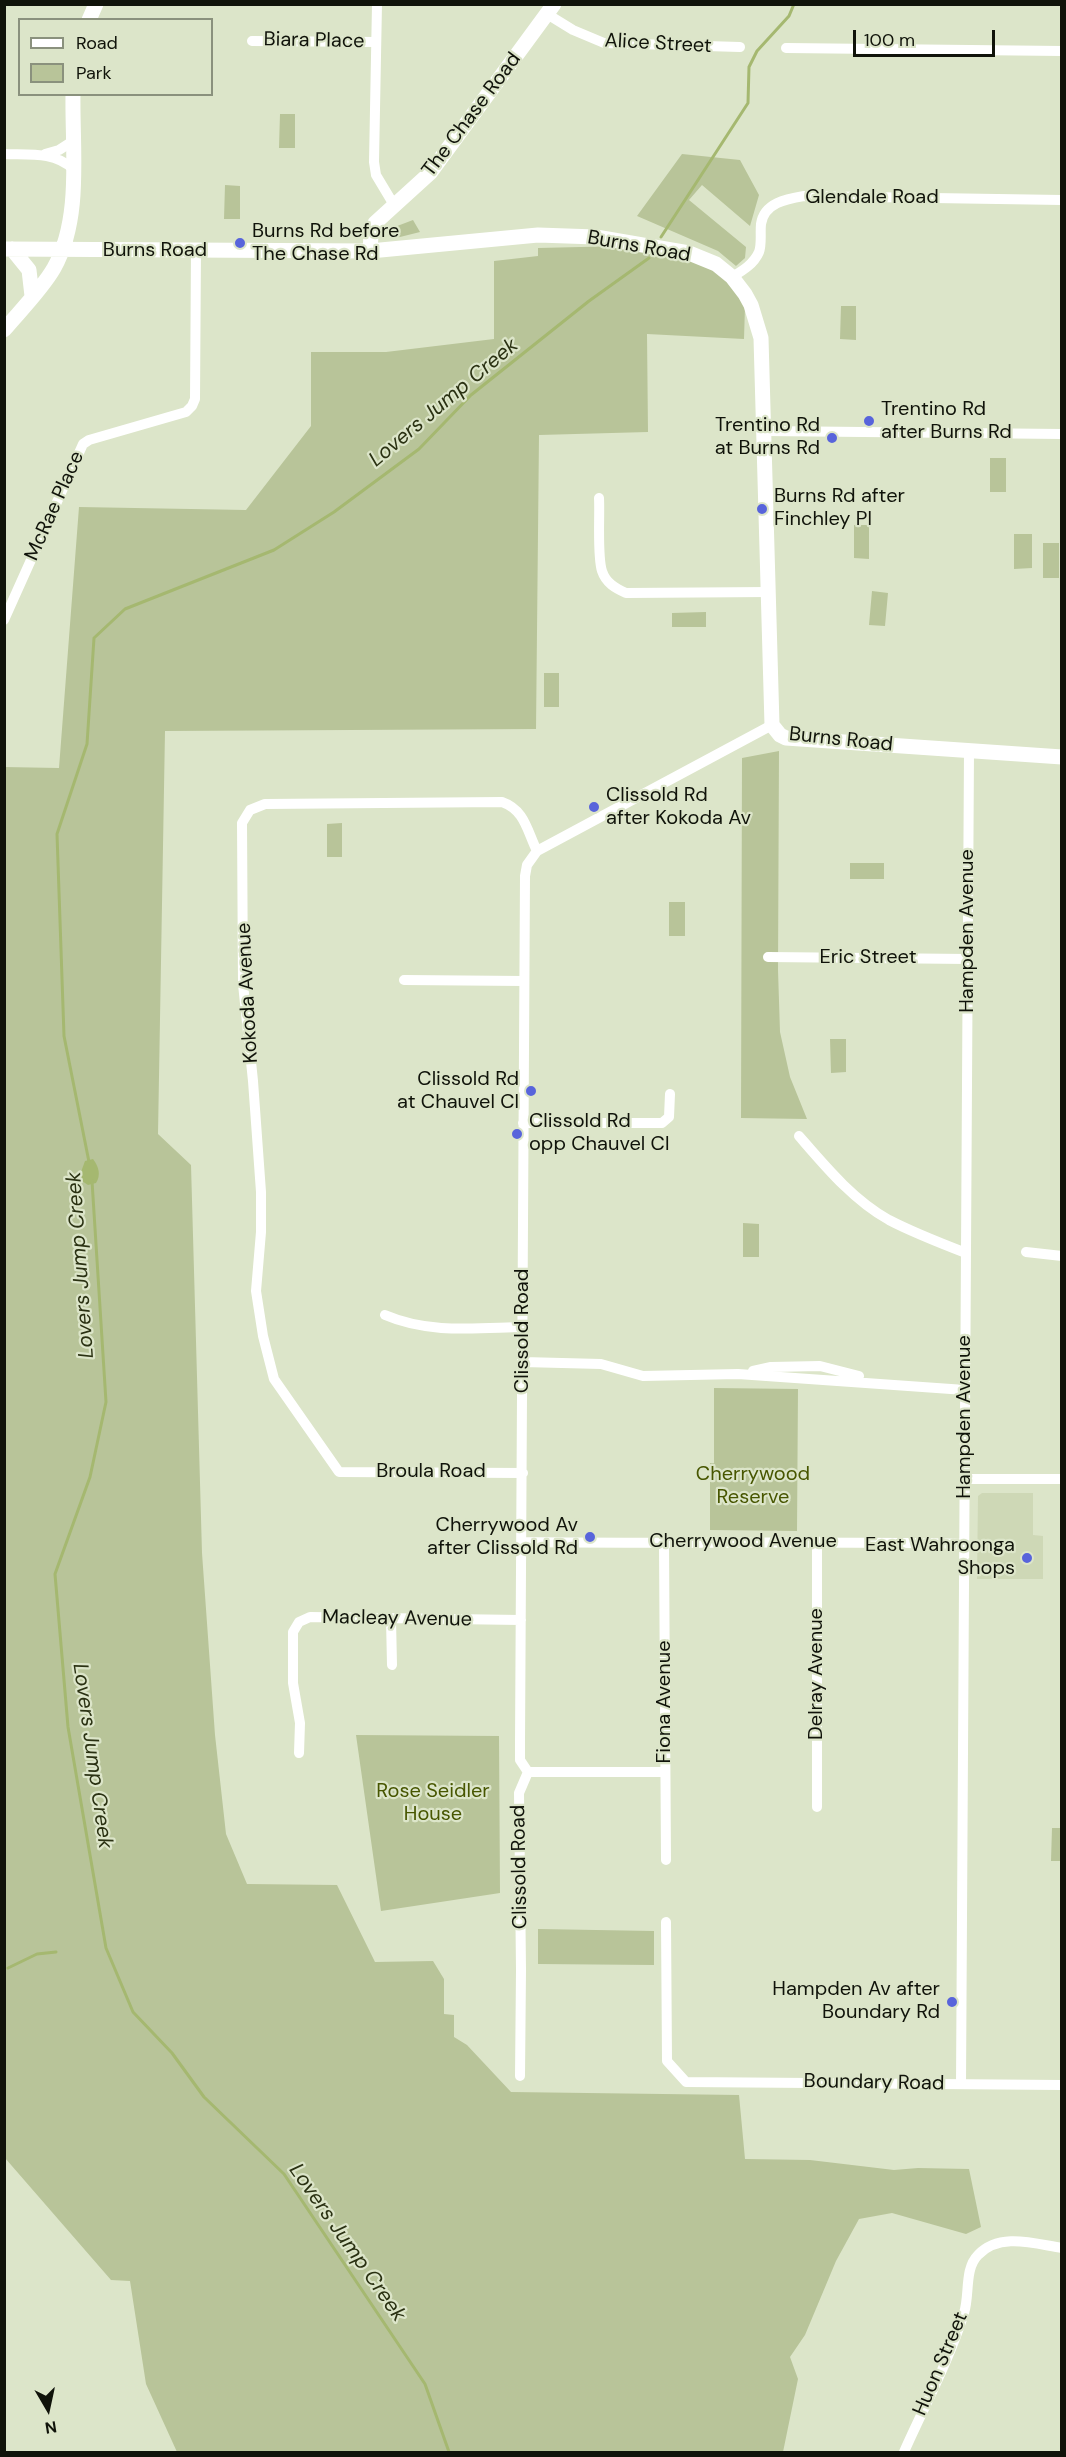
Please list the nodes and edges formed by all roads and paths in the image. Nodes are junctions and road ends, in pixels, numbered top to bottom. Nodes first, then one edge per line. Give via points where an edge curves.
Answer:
1 (96, 4) edge
2 (377, 4) edge
3 (551, 9) edge
4 (90, 18) edge
5 (252, 41) dead end
6 (376, 42) junction
7 (740, 47) dead end
8 (786, 48) dead end
9 (1062, 51) edge
10 (74, 96) edge
11 (73, 141) junction
12 (4, 154) edge
13 (42, 155) junction
14 (72, 169) junction
15 (1062, 200) edge
16 (394, 205) junction
17 (8, 249) edge
18 (61, 250) junction
19 (196, 251) junction
20 (370, 251) junction
21 (732, 278) junction
22 (32, 296) junction
23 (4, 330) edge
24 (764, 431) junction
25 (1062, 434) edge
26 (600, 498) dead end
27 (769, 592) junction
28 (4, 620) edge
29 (772, 725) junction
30 (969, 751) junction
31 (1062, 757) edge
32 (537, 851) junction
33 (768, 957) dead end
34 (968, 959) junction
35 (404, 980) dead end
36 (524, 981) junction
37 (670, 1094) dead end
38 (524, 1124) junction
39 (799, 1136) dead end
40 (1026, 1252) dead end
41 (966, 1253) junction
42 (1062, 1256) edge
43 (385, 1315) dead end
44 (523, 1328) junction
45 (523, 1362) junction
46 (965, 1390) junction
47 (339, 1472) joint
48 (523, 1473) junction
49 (964, 1479) junction
50 (1062, 1479) edge
51 (817, 1541) junction
52 (523, 1542) junction
53 (664, 1544) junction
54 (964, 1544) junction
55 (391, 1619) junction
56 (521, 1620) junction
57 (392, 1665) dead end
58 (299, 1753) dead end
59 (528, 1772) junction
60 (665, 1773) junction
61 (817, 1807) dead end
62 (666, 1860) dead end
63 (666, 1922) dead end
64 (520, 2076) dead end
65 (961, 2084) junction
66 (1062, 2085) edge
67 (1062, 2248) edge
68 (904, 2452) edge

1 - 4 main road
2 - 6 street
3 - 7 street, Alice Street via 573,30 604,43
3 - 16 main road, The Chase Road via 430,173
5 - 6 street, Biara Place
6 - 16 street via 374,162 376,175
8 - 9 street
10 - 11 main road
11 - 13 street
11 - 14 main road
12 - 13 street
13 - 14 street via 59,159
14 - 18 main road via 69,225
15 - 21 street, Glendale Road via 790,198 766,210 761,221 759,252 750,265
16 - 20 main road, The Chase Road via 375,224
17 - 18 main road, Burns Road
17 - 22 main road via 29,270
18 - 19 main road, Burns Road
18 - 22 main road via 53,270
19 - 20 main road, Burns Road
19 - 28 street, McRae Place via 192,406 186,412 83,444
20 - 21 main road, Burns Road via 576,235 689,253 716,264
21 - 24 main road, Burns Road via 751,305 761,338
22 - 23 main road
24 - 25 street
24 - 27 main road, Burns Road
26 - 27 street via 601,569 617,589 626,593
27 - 29 main road, Burns Road
29 - 30 main road, Burns Road via 786,738
29 - 32 street
30 - 31 main road, Burns Road
30 - 34 street, Hampden Avenue
32 - 36 street, Clissold Road via 525,876
32 - 47 street, Kokoda Avenue via 525,821 516,809 502,802 265,804 250,810 242,823 243,984 261,1192 256,1291 274,1379
33 - 34 street, Eric Street
34 - 41 street, Hampden Avenue
35 - 36 street
36 - 38 street, Clissold Road
37 - 38 street via 669,1117 662,1123
38 - 44 street, Clissold Road
39 - 41 street via 856,1196 888,1220
40 - 42 street
41 - 46 street, Hampden Avenue
43 - 44 street via 401,1322 443,1329
44 - 45 street, Clissold Road
45 - 46 street via 601,1364 643,1376 738,1374 771,1367 820,1366 889,1385
45 - 48 street, Clissold Road
46 - 49 street, Hampden Avenue
47 - 48 street, Broula Road
48 - 52 street, Clissold Road
49 - 50 street
49 - 54 street, Hampden Avenue
51 - 53 street, Cherrywood Avenue
51 - 54 street, Cherrywood Avenue
51 - 61 street, Delray Avenue
52 - 53 street, Cherrywood Avenue
52 - 56 street, Clissold Road
53 - 60 street, Fiona Avenue
54 - 65 street, Hampden Avenue
55 - 56 street, Macleay Avenue
55 - 57 street
55 - 58 street, Macleay Avenue via 310,1617 299,1622 293,1632
56 - 59 street, Clissold Road via 520,1760
59 - 60 street
59 - 64 street, Clissold Road via 519,1793
60 - 62 street, Fiona Avenue
63 - 65 street, Boundary Road via 667,2061 686,2082
65 - 66 street, Boundary Road
67 - 68 street, Huon Street via 1012,2241 997,2243 977,2256 971,2267 959,2330

